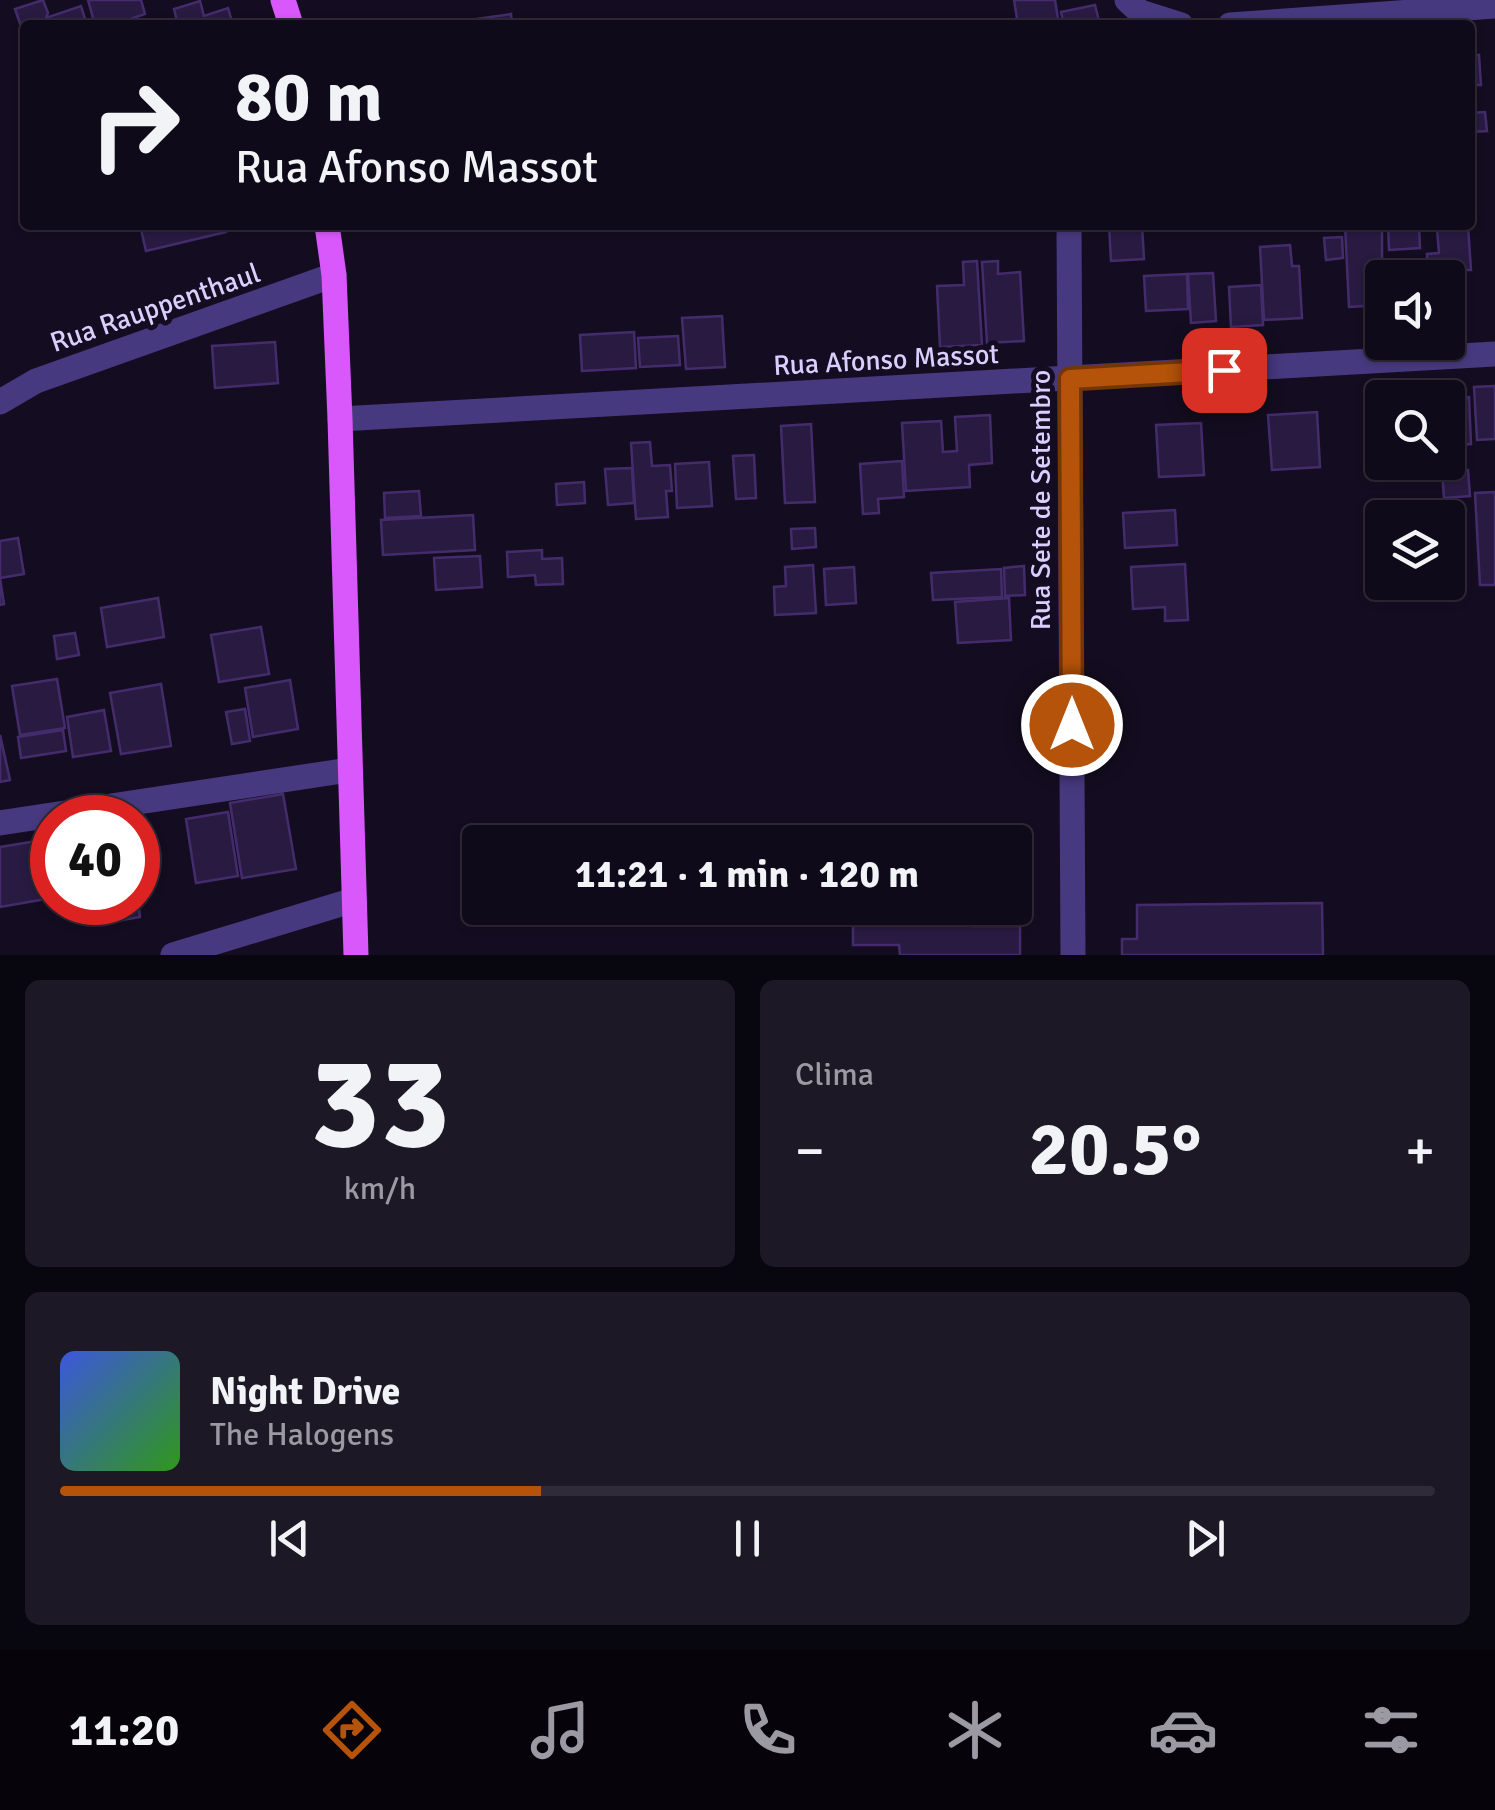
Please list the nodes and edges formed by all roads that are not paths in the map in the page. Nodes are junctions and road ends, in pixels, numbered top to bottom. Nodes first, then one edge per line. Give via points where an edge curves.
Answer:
1 (1127, 0) edge
2 (1495, 6) edge
3 (1165, 20) edge
4 (1300, 20) edge
5 (328, 230) edge
6 (1068, 230) edge
7 (334, 275) junction
8 (1495, 354) edge
9 (1070, 379) junction
10 (0, 402) edge
11 (340, 419) junction
12 (349, 770) junction
13 (0, 823) edge
14 (354, 900) junction
15 (173, 955) edge
16 (356, 955) edge
17 (1073, 955) edge

1 - 3 street
2 - 4 street
5 - 7 main road
6 - 9 street, Rua Sete de Setembro
7 - 10 street, Rua Rauppenthaul via 36,381
7 - 11 main road
8 - 9 street, Rua Afonso Massot
9 - 11 street, Rua Afonso Massot
9 - 17 street, Rua Sete de Setembro
11 - 12 main road
12 - 13 street
12 - 14 main road
14 - 15 street
14 - 16 main road

